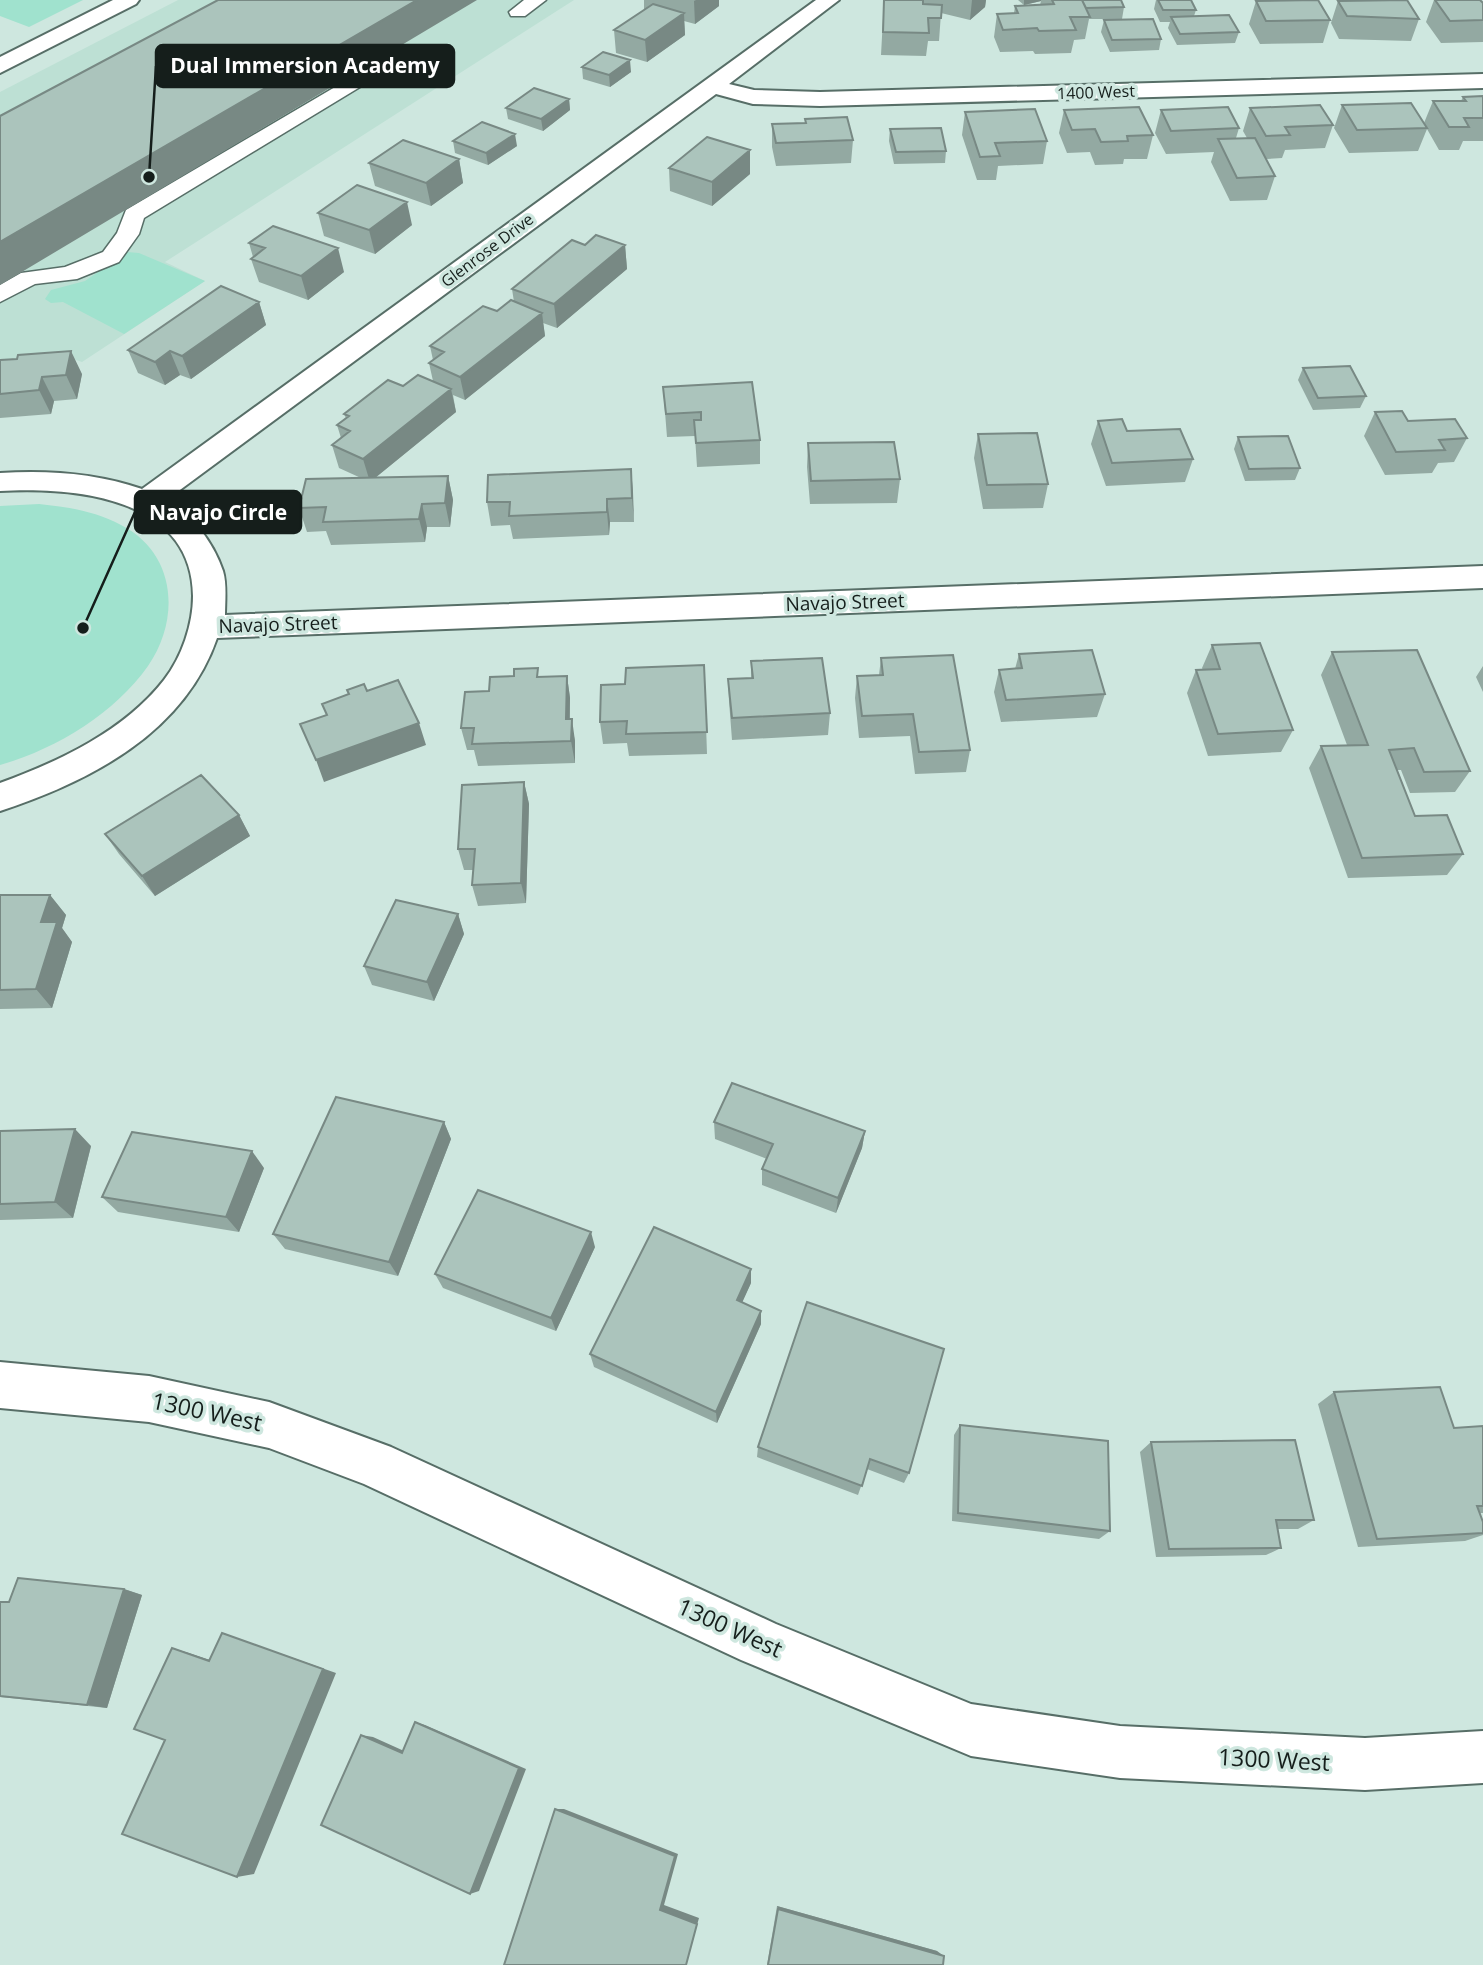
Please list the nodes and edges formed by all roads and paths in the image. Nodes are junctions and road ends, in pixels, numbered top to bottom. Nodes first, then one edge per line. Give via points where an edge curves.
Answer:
1 (130, 0) edge
2 (537, 0) edge
3 (828, 0) edge
4 (519, 12) dead end
5 (0, 66) edge
6 (381, 66) dead end
7 (1483, 82) edge
8 (710, 85) junction
9 (0, 295) edge
10 (0, 482) edge
11 (146, 501) junction
12 (1483, 578) edge
13 (207, 627) junction
14 (0, 797) edge
15 (0, 1385) edge
16 (1483, 1757) edge

1 - 5 street
2 - 4 lane
3 - 8 street, Glenrose Drive
6 - 9 lane via 134,215 128,234 111,257 69,274 29,278
7 - 8 street, 1400 West via 820,99 753,97
8 - 11 street, Glenrose Drive
10 - 11 street via 83,483
11 - 13 street via 176,521 203,558 212,603
12 - 13 street, Navajo Street
13 - 14 street via 191,664 146,718 78,765
15 - 16 street, 1300 West via 149,1399 269,1425 374,1464 759,1642 971,1730 1120,1752 1365,1764

